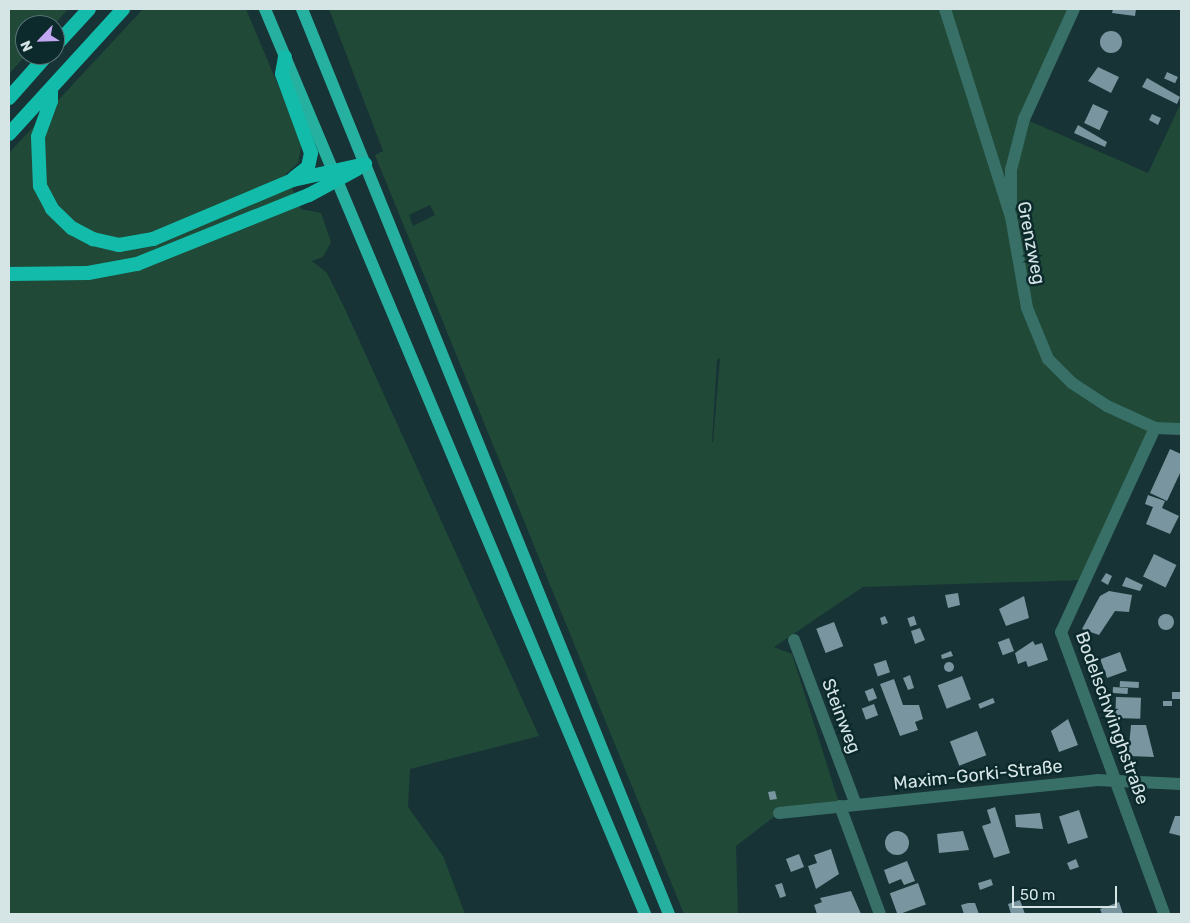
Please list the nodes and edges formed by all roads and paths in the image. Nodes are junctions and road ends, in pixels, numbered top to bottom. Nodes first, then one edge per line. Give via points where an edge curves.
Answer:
1 (89, 9) edge
2 (123, 9) edge
3 (265, 9) edge
4 (302, 9) edge
5 (945, 9) edge
6 (1074, 9) edge
7 (65, 35) edge
8 (284, 57) junction
9 (38, 65) edge
10 (51, 89) junction
11 (9, 98) edge
12 (9, 134) edge
13 (365, 164) junction
14 (337, 175) junction
15 (293, 180) junction
16 (1011, 217) junction
17 (9, 274) edge
18 (1155, 428) junction
19 (1181, 429) edge
20 (794, 640) dead end
21 (1116, 781) junction
22 (1181, 784) edge
23 (856, 805) junction
24 (840, 806) junction
25 (779, 813) dead end
26 (645, 914) edge
27 (669, 914) edge
28 (880, 914) edge
29 (1164, 914) edge

1 - 7 highway
2 - 10 highway
3 - 8 main road
4 - 13 main road
5 - 16 street, Grenzweg
6 - 16 street via 1024,119 1011,170
8 - 14 main road
8 - 15 highway via 282,74 311,153 308,167
9 - 11 highway
10 - 12 highway
10 - 15 highway via 52,101 38,137 40,186 52,209 72,228 93,239 120,245 153,238
13 - 14 highway
13 - 27 main road
14 - 15 highway
14 - 17 highway via 138,264 88,273
14 - 26 main road
16 - 18 street, Grenzweg via 1023,296 1048,360 1072,383 1107,406
18 - 19 street
18 - 21 street, Bodelschwinghstraße via 1061,632
20 - 23 street, Steinweg
21 - 22 street, Maxim-Gorki-Straße
21 - 23 street, Maxim-Gorki-Straße
21 - 29 street, Bodelschwinghstraße
23 - 24 street, Maxim-Gorki-Straße
24 - 25 street, Maxim-Gorki-Straße
24 - 28 street

